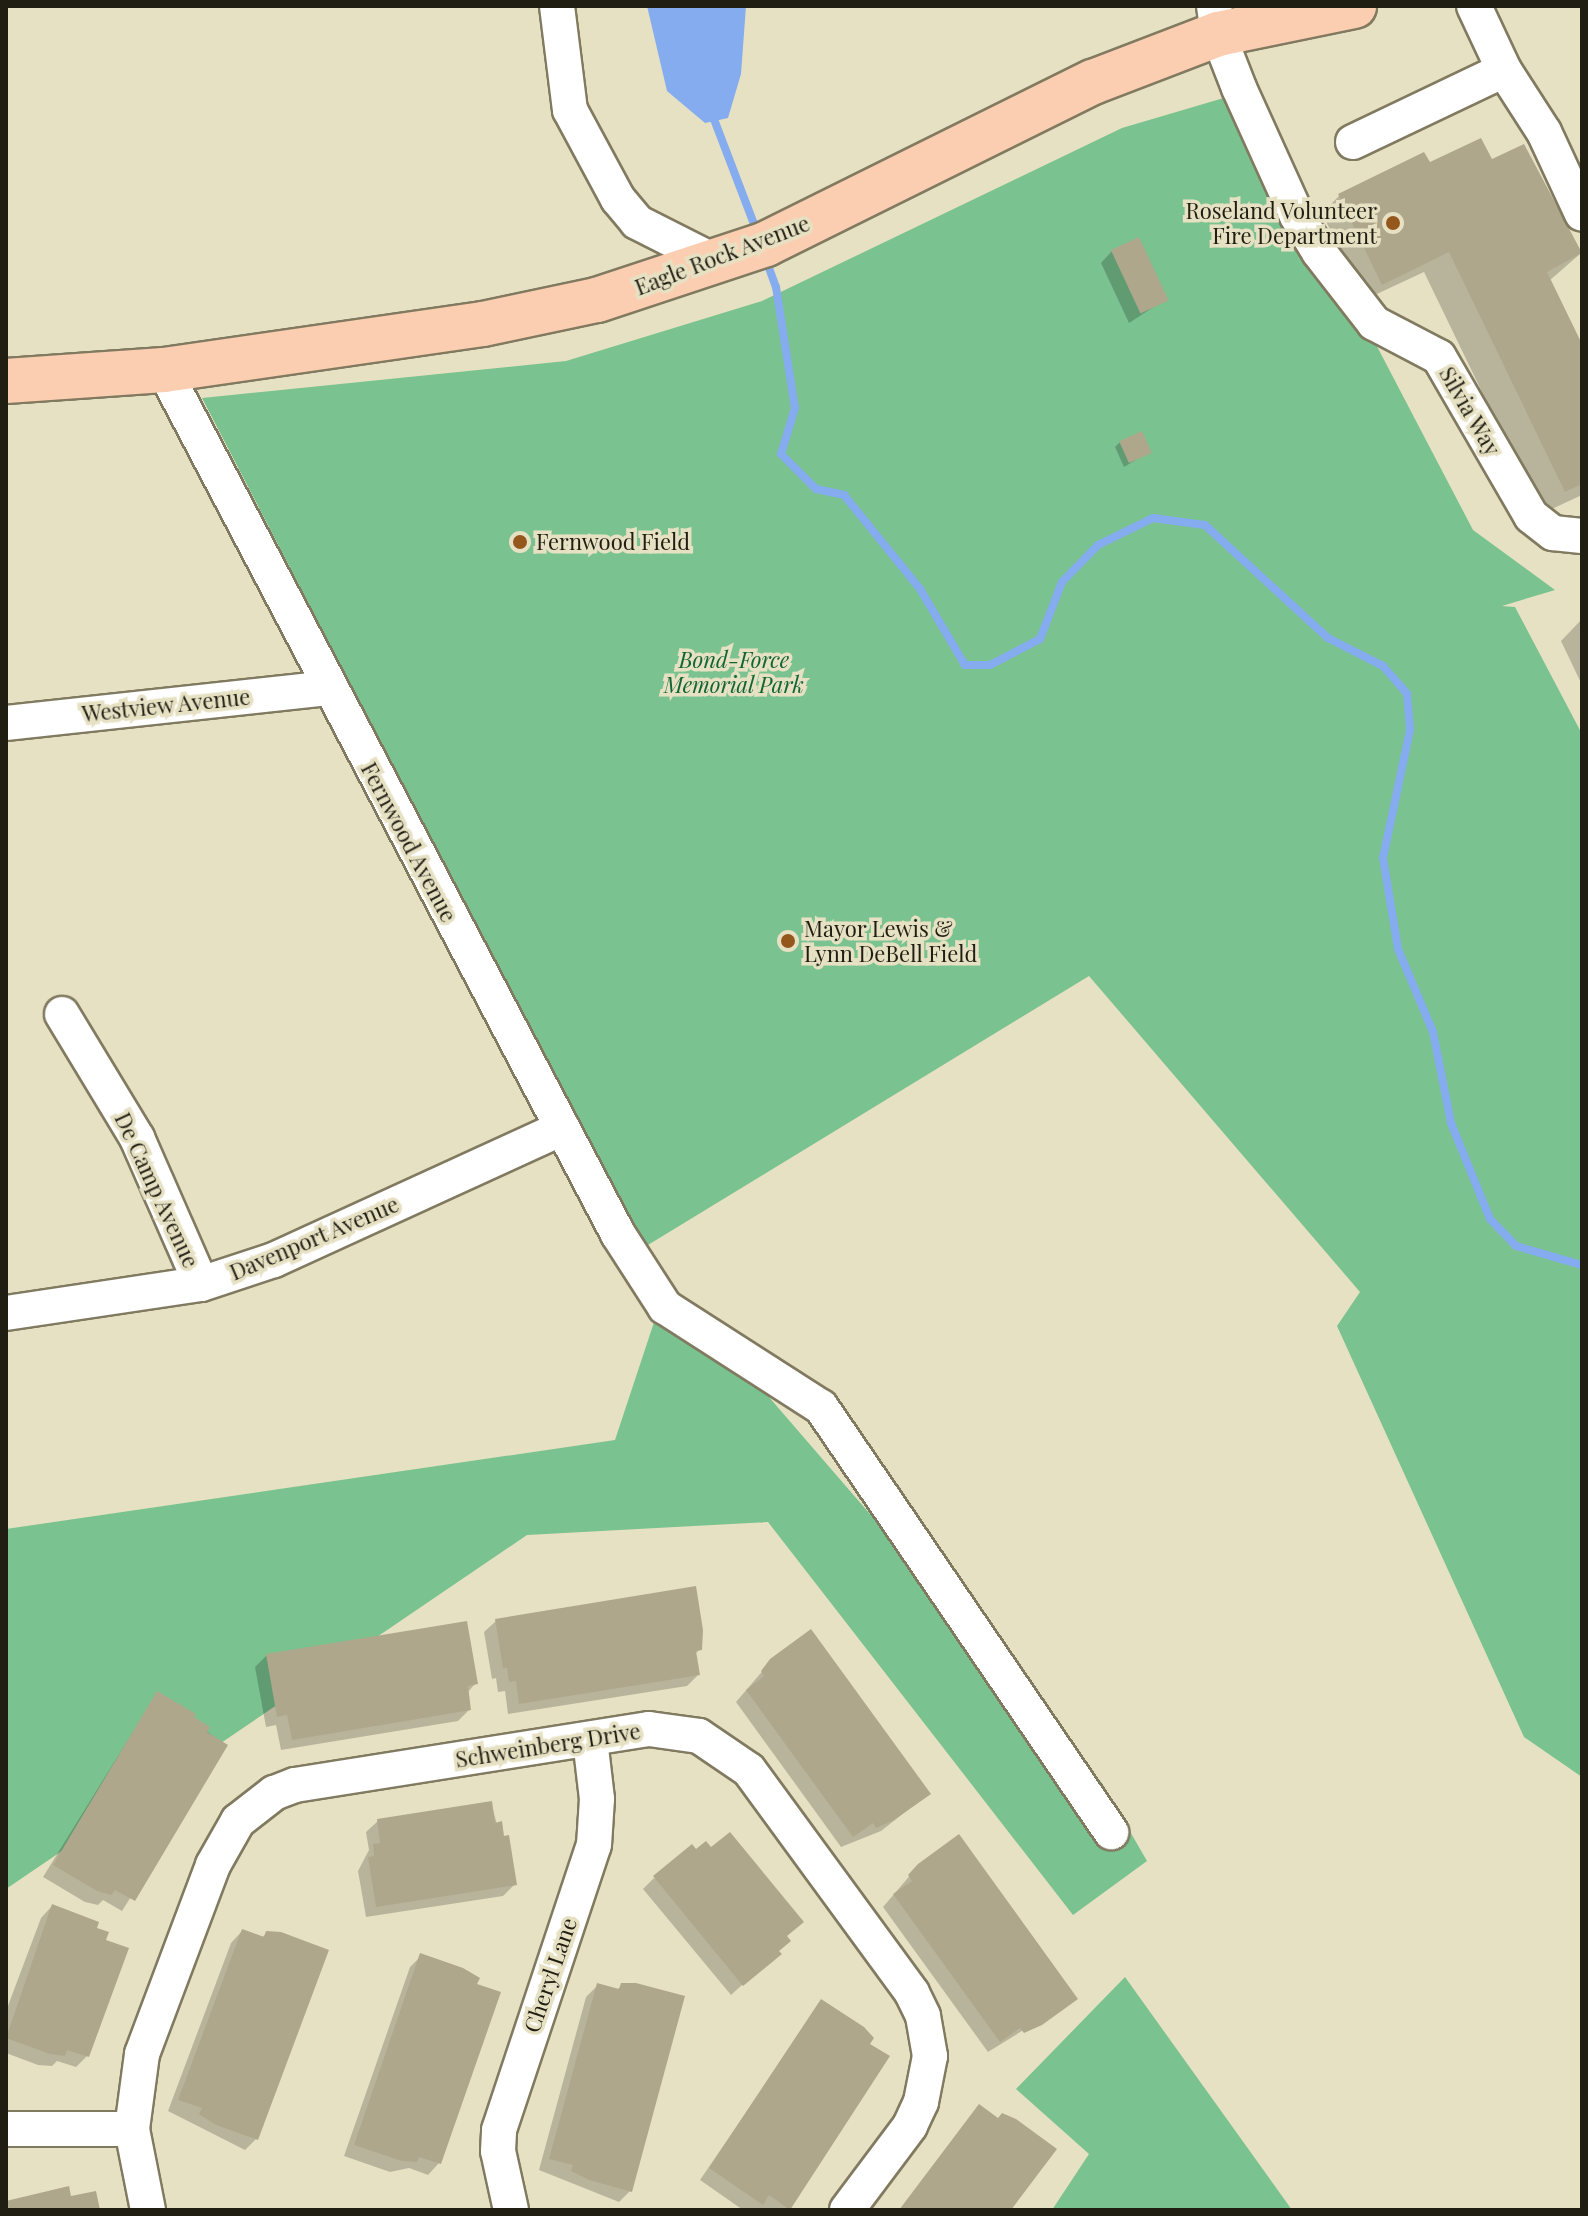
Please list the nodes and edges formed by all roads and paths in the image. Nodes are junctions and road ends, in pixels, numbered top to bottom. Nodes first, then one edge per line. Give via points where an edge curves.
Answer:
1 (1354, 6) edge
2 (1474, 6) edge
3 (548, 9) edge
4 (1208, 15) edge
5 (1504, 70) junction
6 (1353, 142) dead end
7 (1582, 214) edge
8 (742, 253) junction
9 (164, 370) junction
10 (6, 381) edge
11 (1582, 536) edge
12 (327, 688) junction
13 (6, 723) edge
14 (62, 1014) dead end
15 (562, 1128) junction
16 (201, 1284) junction
17 (6, 1313) edge
18 (590, 1739) junction
19 (1111, 1832) dead end
20 (132, 2129) junction
21 (7, 2130) edge
22 (148, 2210) edge
23 (511, 2210) edge
24 (847, 2210) edge

1 - 4 main road, Eagle Rock Avenue
2 - 5 street
3 - 8 street via 570,110 618,199 637,222
4 - 8 main road, Eagle Rock Avenue via 1093,82
4 - 11 street, Silvia Way via 1297,216 1319,252 1374,323 1439,357 1531,516 1553,533
5 - 6 street
5 - 7 street via 1544,132
8 - 9 main road, Eagle Rock Avenue via 597,300 483,324
9 - 10 main road, Eagle Rock Avenue
9 - 12 street, Fernwood Avenue
12 - 13 street, Westview Avenue
12 - 15 street, Fernwood Avenue
14 - 16 street, De Camp Avenue via 137,1138
15 - 16 street, Davenport Avenue via 274,1260
15 - 19 street, Fernwood Avenue via 618,1234 665,1307 821,1407
16 - 17 street, Davenport Avenue
18 - 20 street, Schweinberg Drive via 295,1785 256,1805 238,1821 213,1865 155,2016 136,2081
18 - 23 street, Cheryl Lane via 597,1799 594,1845 499,2130 498,2151
18 - 24 street, Schweinberg Drive via 649,1729 678,1731 734,1756 774,1797 912,1993 930,2056 921,2102 910,2126
20 - 21 street
20 - 22 street, Schweinberg Drive

